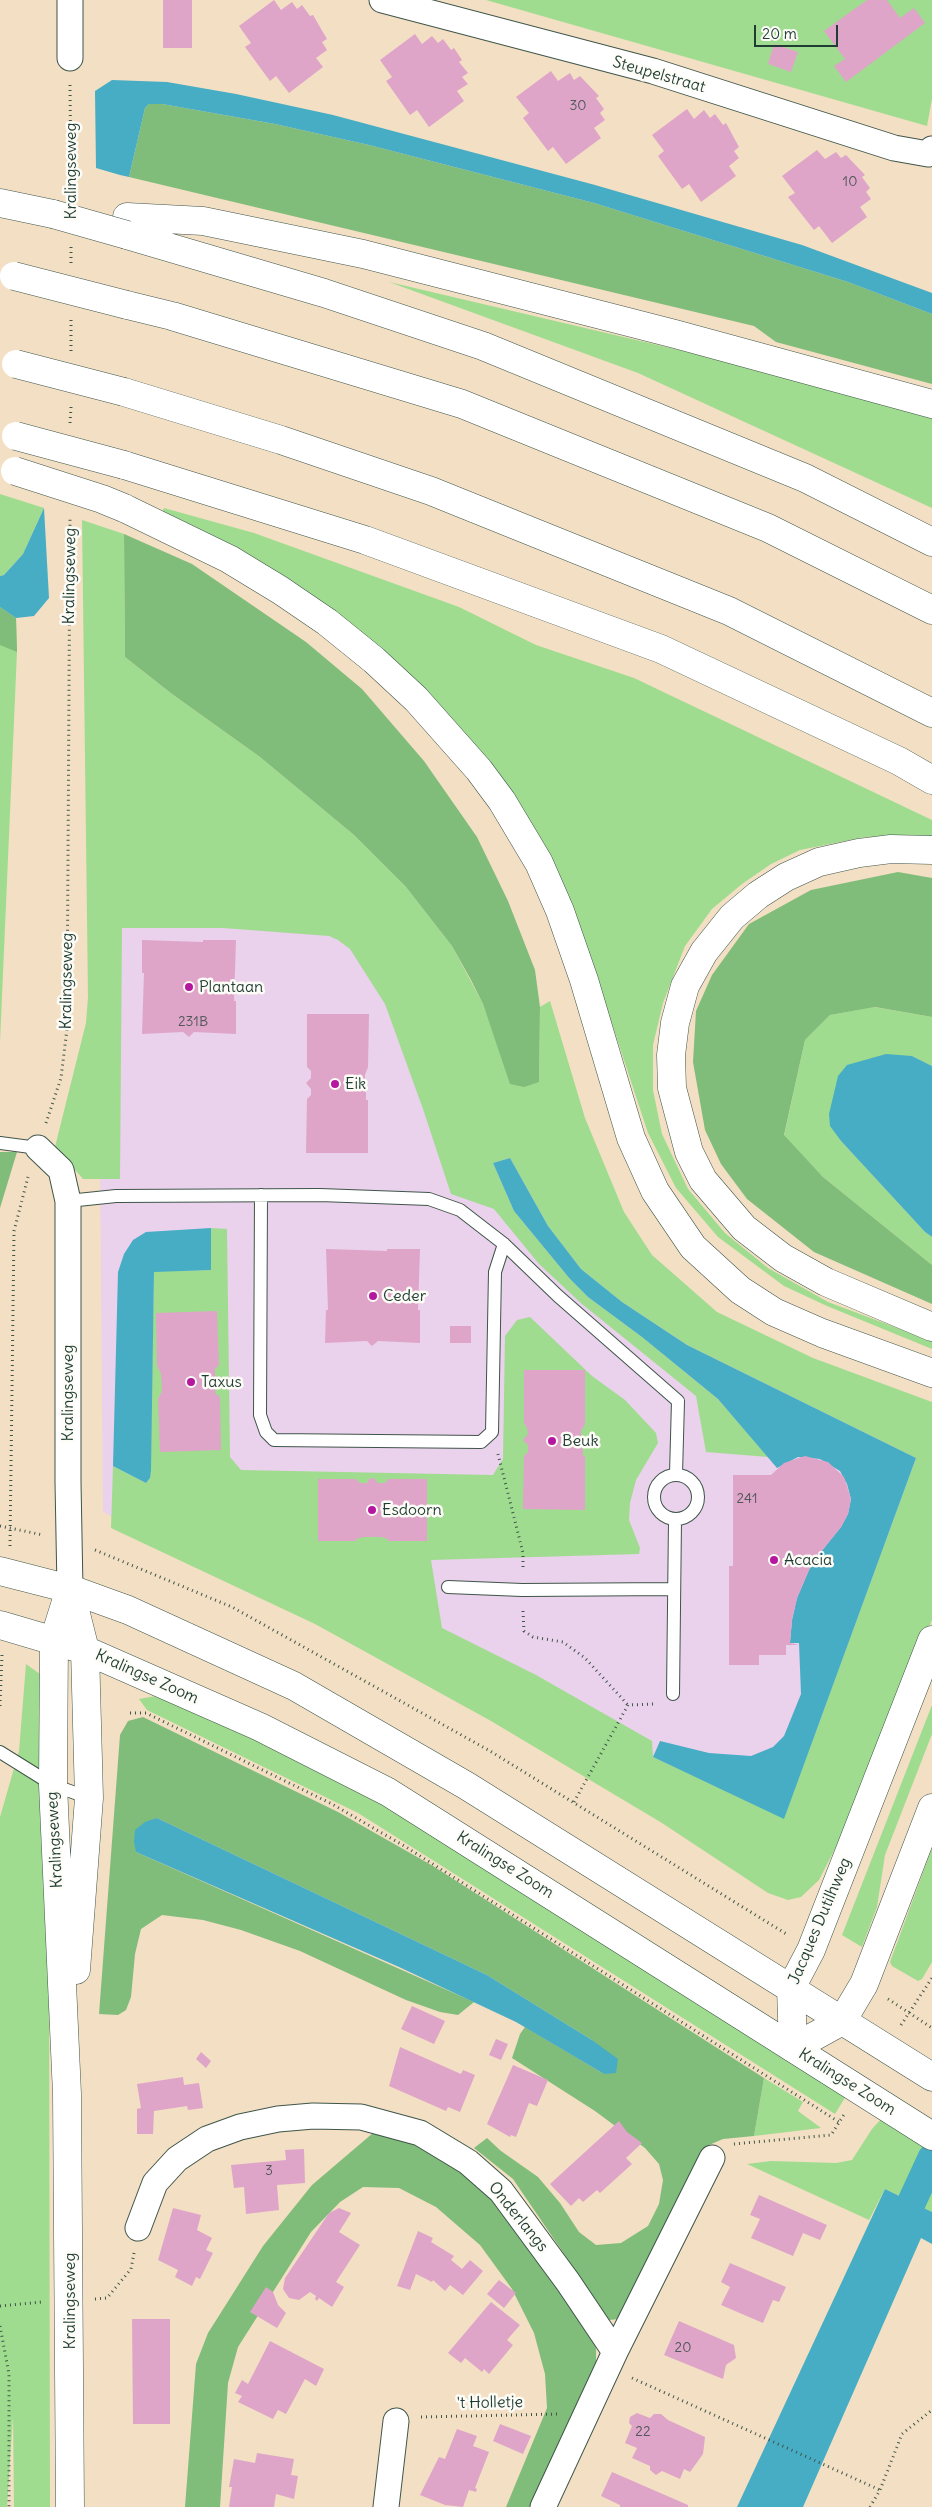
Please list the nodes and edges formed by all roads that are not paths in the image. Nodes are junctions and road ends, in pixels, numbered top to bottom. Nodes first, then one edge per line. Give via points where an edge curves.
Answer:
1 (70, 0) edge
2 (382, 0) edge
3 (70, 58) road end
4 (932, 149) edge
5 (7, 204) edge
6 (127, 226) junction
7 (7, 274) edge
8 (8, 362) edge
9 (932, 404) edge
10 (8, 434) edge
11 (8, 469) edge
12 (932, 542) edge
13 (932, 610) edge
14 (932, 713) edge
15 (932, 780) edge
16 (932, 850) edge
17 (0, 1143) edge
18 (38, 1148) joint
19 (261, 1195) junction
20 (68, 1202) junction
21 (504, 1244) junction
22 (932, 1327) edge
23 (932, 1373) edge
24 (676, 1474) junction
25 (675, 1520) junction
26 (0, 1571) edge
27 (448, 1587) dead end
28 (70, 1589) junction
29 (674, 1589) junction
30 (0, 1625) edge
31 (54, 1640) junction
32 (932, 1640) edge
33 (84, 1650) junction
34 (673, 1694) road end
35 (0, 1752) edge
36 (53, 1785) junction
37 (89, 1798) junction
38 (932, 1808) edge
39 (790, 1988) junction
40 (842, 2021) junction
41 (793, 2048) junction
42 (932, 2078) edge
43 (67, 2094) junction
44 (932, 2136) edge
45 (712, 2158) road end
46 (138, 2228) dead end
47 (615, 2352) junction
48 (396, 2421) road end
49 (70, 2507) edge
50 (386, 2507) edge
51 (543, 2507) edge

1 - 3 street
2 - 4 street, Steupelstraat via 653,72 894,148 928,154
5 - 6 main road, bridge via 62,207
6 - 9 main road via 204,220 363,254
6 - 12 main road via 483,346 805,478
7 - 13 main road, bridge via 181,318 462,404 768,528
8 - 14 main road, bridge via 124,392 281,440 431,491 729,611
10 - 15 main road, bridge via 124,465 365,540 661,649 899,761
11 - 23 main road, bridge via 102,498 230,559 327,622 416,700 479,770 502,801 542,871 584,980 631,1138 655,1191 693,1247 740,1290 774,1312
16 - 22 main road via 892,849 819,862 786,877 732,917 704,952 690,978 675,1023 672,1088 689,1152 703,1180 744,1228 783,1258 826,1282
17 - 18 lane
18 - 20 street, Kralingseweg via 61,1170
19 - 20 lane via 116,1196
19 - 21 lane via 429,1199 460,1210
19 - 21 lane via 260,1416 266,1432 274,1440 482,1442 492,1432 495,1272
20 - 28 street, Kralingseweg
21 - 24 lane via 678,1401
24 - 25 lane via 660,1480 653,1496 660,1513
24 - 25 lane via 692,1481 698,1497 692,1513
25 - 29 lane
26 - 28 main road
27 - 29 lane
28 - 31 main road, Kralingseweg
28 - 33 main road, Kralingseweg
28 - 39 main road via 128,1610 294,1686 467,1786
29 - 34 lane
30 - 31 main road, Kralingse Zoom
31 - 33 main road, Kralingse Zoom
31 - 36 main road, Kralingseweg
32 - 39 main road, Jacques Dutilhweg via 811,1950
33 - 37 main road, Kralingseweg
33 - 41 main road, Kralingse Zoom via 260,1727 388,1792
35 - 36 lane
36 - 37 lane
36 - 43 main road, Kralingseweg
37 - 43 main road, Kralingseweg
38 - 40 main road via 864,1984
39 - 40 main road
39 - 41 main road, Jacques Dutilhweg
40 - 41 main road
40 - 42 main road
41 - 44 main road, Kralingse Zoom
43 - 49 main road, Kralingseweg
45 - 47 street
46 - 47 street, Onderlangs via 155,2183 176,2159 207,2139 240,2127 278,2119 361,2117 420,2133 468,2162 501,2191
47 - 51 street
48 - 50 street

